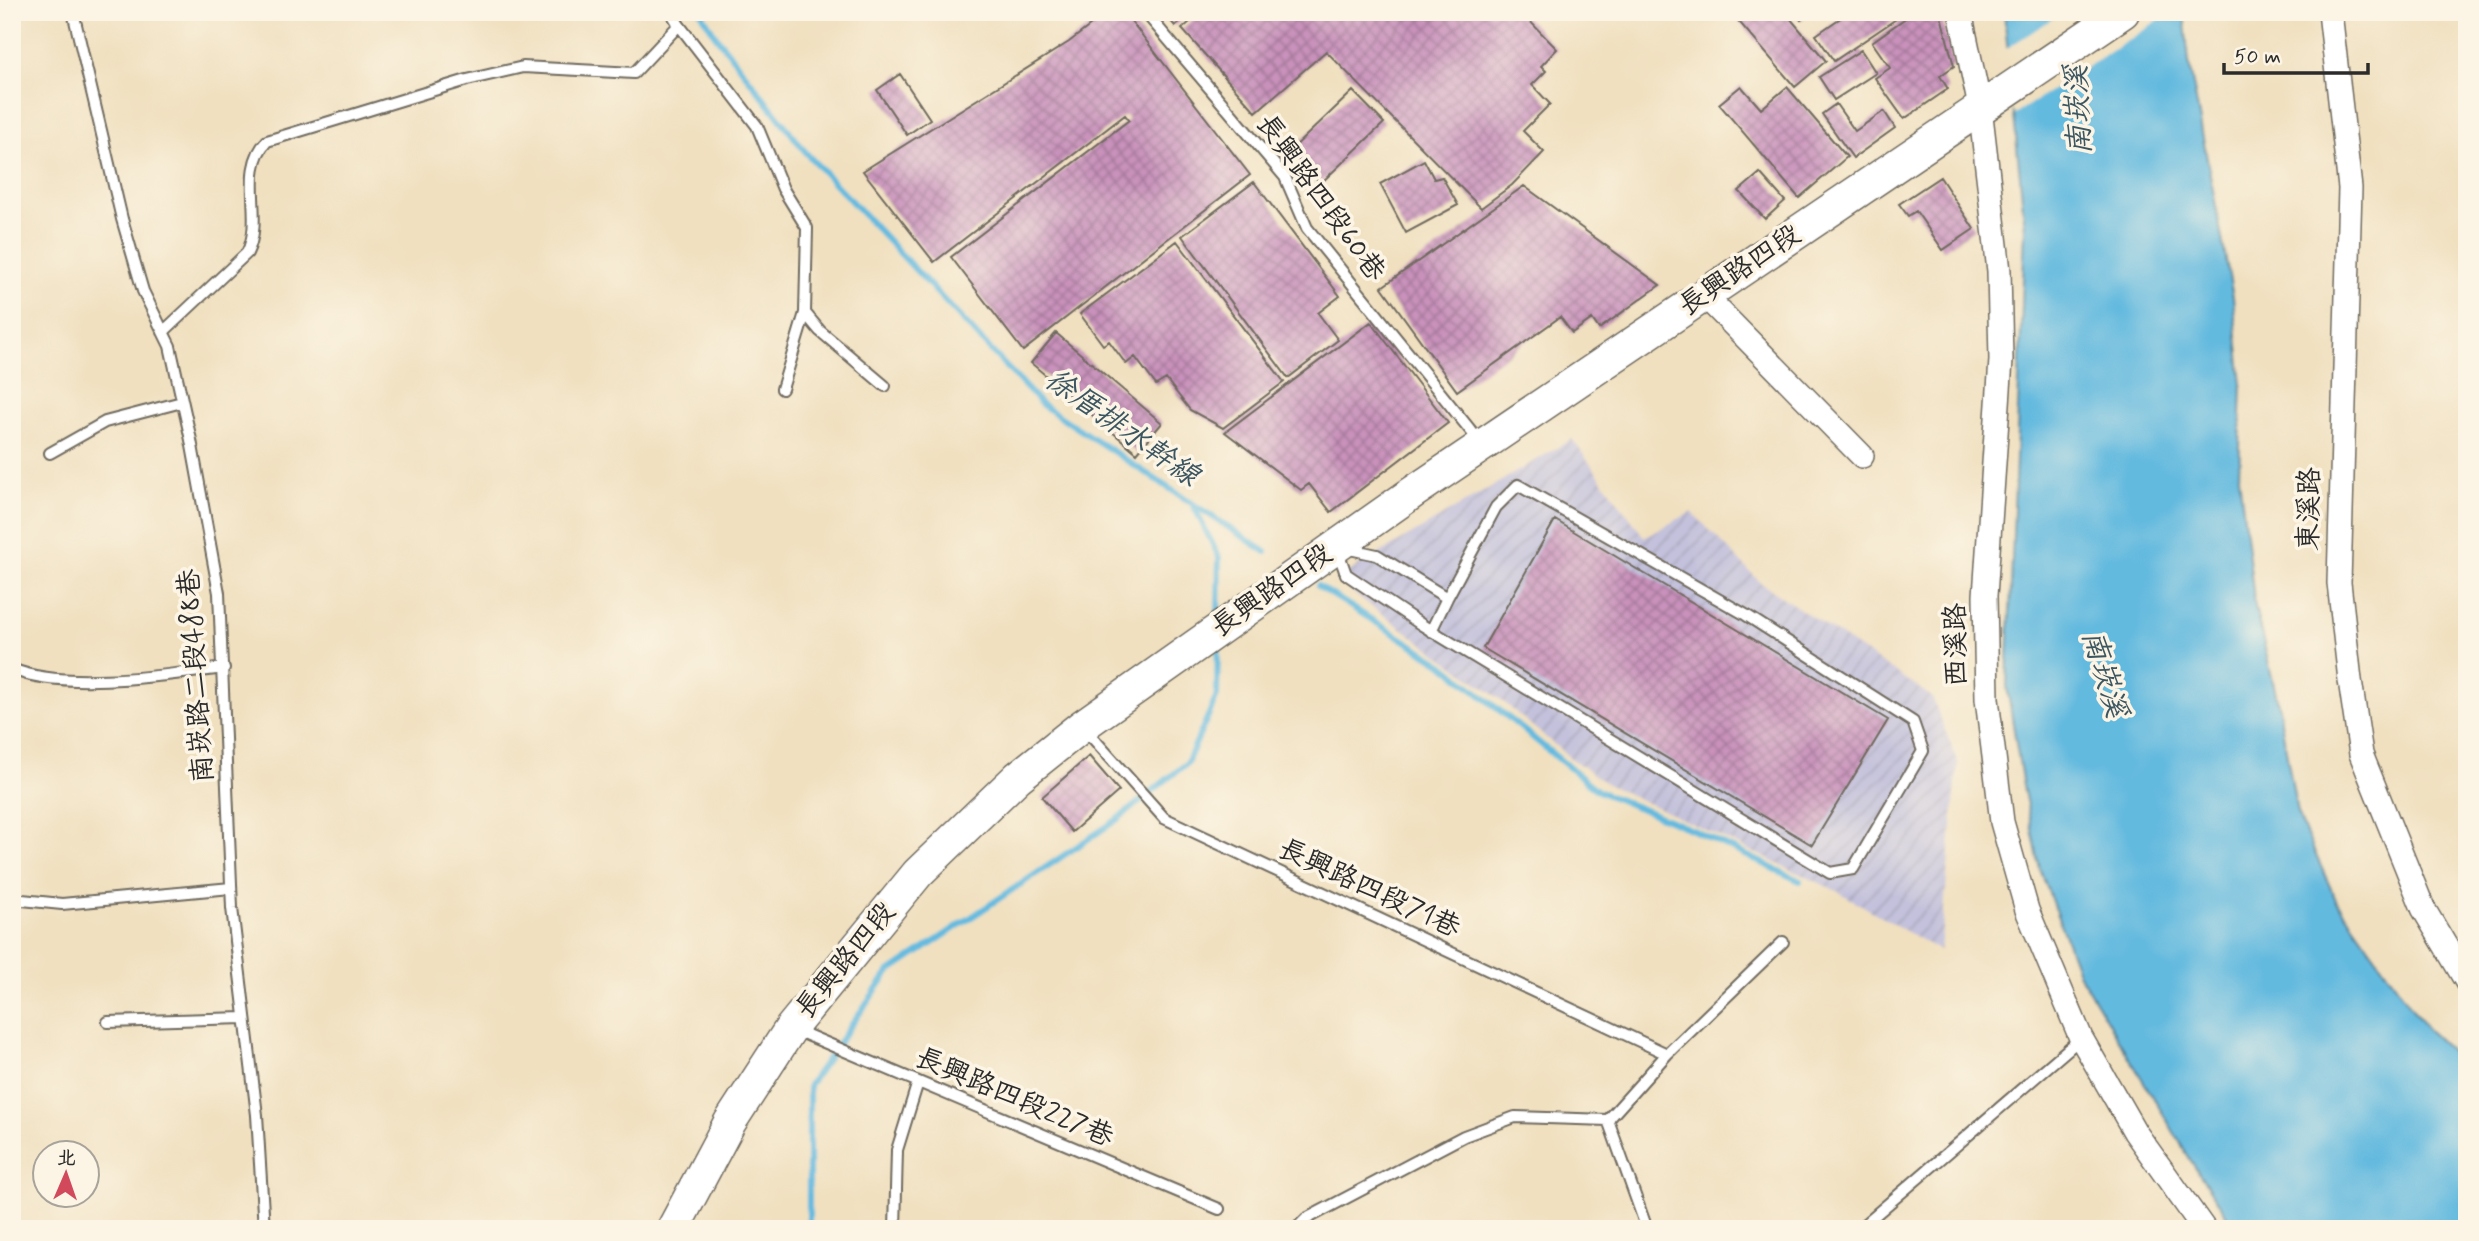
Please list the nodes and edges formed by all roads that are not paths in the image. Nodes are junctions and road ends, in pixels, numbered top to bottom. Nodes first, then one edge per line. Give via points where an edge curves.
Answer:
1 (74, 12) edge
2 (671, 12) edge
3 (1145, 12) edge
4 (1960, 12) edge
5 (2123, 12) edge
6 (2330, 12) edge
7 (678, 25) junction
8 (1992, 99) junction
9 (1704, 295) junction
10 (806, 313) junction
11 (163, 332) junction
12 (885, 386) dead end
13 (782, 389) dead end
14 (182, 402) junction
15 (1483, 444) junction
16 (50, 453) dead end
17 (1862, 456) dead end
18 (1336, 546) junction
19 (1447, 598) junction
20 (1432, 631) junction
21 (224, 668) junction
22 (12, 669) edge
23 (1082, 726) junction
24 (231, 888) junction
25 (12, 899) edge
26 (1783, 942) dead end
27 (2467, 982) edge
28 (244, 1018) junction
29 (108, 1022) dead end
30 (791, 1028) junction
31 (2081, 1038) junction
32 (1667, 1054) junction
33 (918, 1082) junction
34 (1608, 1120) junction
35 (1219, 1209) dead end
36 (1308, 1224) edge
37 (264, 1229) edge
38 (673, 1229) edge
39 (895, 1229) edge
40 (1296, 1229) edge
41 (1647, 1229) edge
42 (1859, 1229) edge
43 (2204, 1229) edge

1 - 11 lane, 南崁路二段488巷 via 122,219 143,291
2 - 7 lane
3 - 15 lane, 長興路四段60巷 via 1285,177 1307,228
4 - 8 street, 西溪路
5 - 8 street, 長興路四段
6 - 27 street, 東溪路 via 2350,188 2339,570 2350,680 2366,766 2423,908
7 - 10 lane via 757,126 783,189 807,228
7 - 11 lane via 634,73 523,67 267,141 253,161 254,241 247,253
8 - 9 street, 長興路四段
8 - 31 street, 西溪路 via 2001,348 1985,596 1992,754 2002,822 2027,910
9 - 15 street, 長興路四段
9 - 17 street
10 - 12 lane via 820,331
10 - 13 lane
11 - 14 lane, 南崁路二段488巷
14 - 16 lane via 105,422
14 - 21 lane, 南崁路二段488巷 via 219,593
15 - 18 street, 長興路四段
18 - 19 lane via 1377,555
18 - 20 lane via 1346,573
18 - 23 street, 長興路四段
19 - 20 lane
19 - 20 lane via 1496,507 1518,485 1746,615 1913,722 1923,751 1853,869 1830,873
21 - 22 lane via 131,679 29,677
21 - 24 lane, 南崁路二段488巷
23 - 30 street, 長興路四段 via 1018,777 918,873
23 - 32 lane, 長興路四段71巷 via 1164,818
24 - 25 lane via 62,904
24 - 28 lane, 南崁路二段488巷
26 - 32 lane
28 - 29 lane
28 - 37 lane, 南崁路二段488巷 via 257,1115
30 - 33 lane, 長興路四段227巷
30 - 38 street, 長興路四段 via 730,1122
31 - 42 lane
31 - 43 street, 西溪路 via 2136,1132
32 - 34 lane
33 - 35 lane, 長興路四段227巷
33 - 39 lane via 897,1150
34 - 36 lane via 1515,1117 1464,1136
34 - 41 lane
36 - 40 lane

